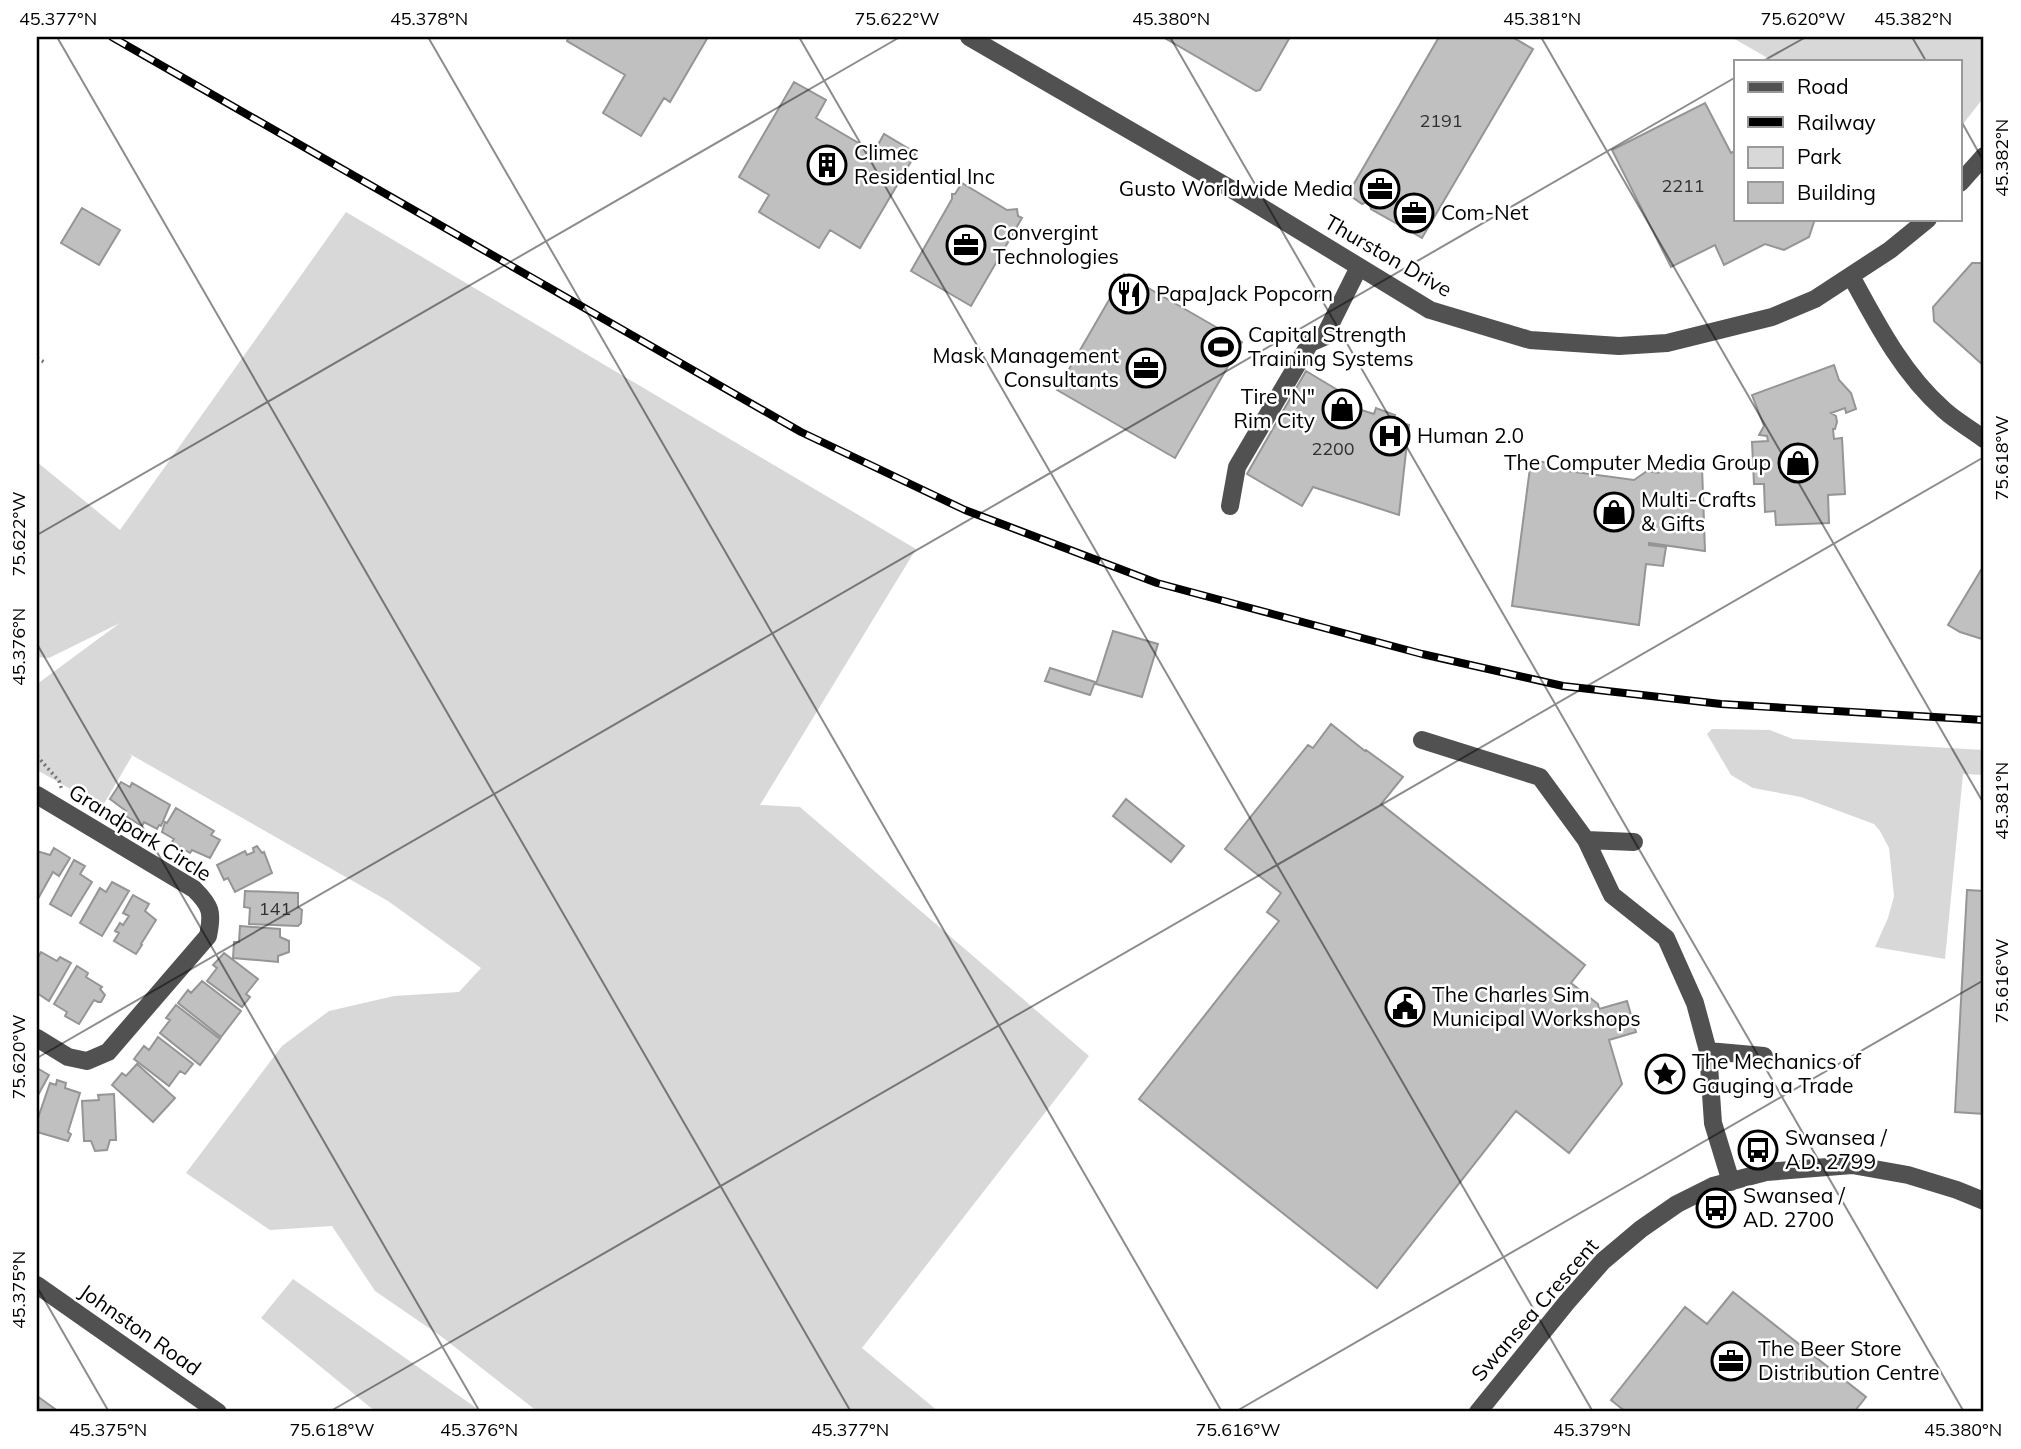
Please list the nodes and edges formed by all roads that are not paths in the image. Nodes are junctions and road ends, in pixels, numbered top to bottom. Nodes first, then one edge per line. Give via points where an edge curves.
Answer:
1 (969, 37) edge
2 (1984, 156) edge
3 (1962, 181) edge
4 (1927, 220) edge
5 (1359, 267) junction
6 (1851, 276) junction
7 (1984, 439) edge
8 (1230, 506) dead end
9 (1422, 740) dead end
10 (37, 795) edge
11 (1586, 841) junction
12 (1634, 842) dead end
13 (37, 1038) edge
14 (1708, 1051) junction
15 (1764, 1056) dead end
16 (1731, 1182) junction
17 (1984, 1201) edge
18 (37, 1285) edge
19 (218, 1412) edge
20 (1478, 1412) edge

1 - 5 street, Thurston Drive
2 - 3 street
4 - 6 street, Thurston Drive
5 - 6 street, Thurston Drive via 1430,310 1530,340 1619,346 1667,343 1772,317 1815,299
5 - 8 street via 1324,337 1310,343 1237,467
6 - 7 street via 1886,341 1916,380 1944,411
9 - 11 street via 1540,777
10 - 13 street, Grandpark Circle via 194,889 209,904 211,919 208,936 108,1052 87,1061 68,1057
11 - 12 street
11 - 14 street via 1612,895 1666,938 1695,1003
14 - 15 street
14 - 16 street via 1713,1123
16 - 17 street, Swansea Crescent via 1766,1172 1852,1165 1908,1175
16 - 20 street, Swansea Crescent via 1677,1204 1603,1261
18 - 19 street, Johnston Road

